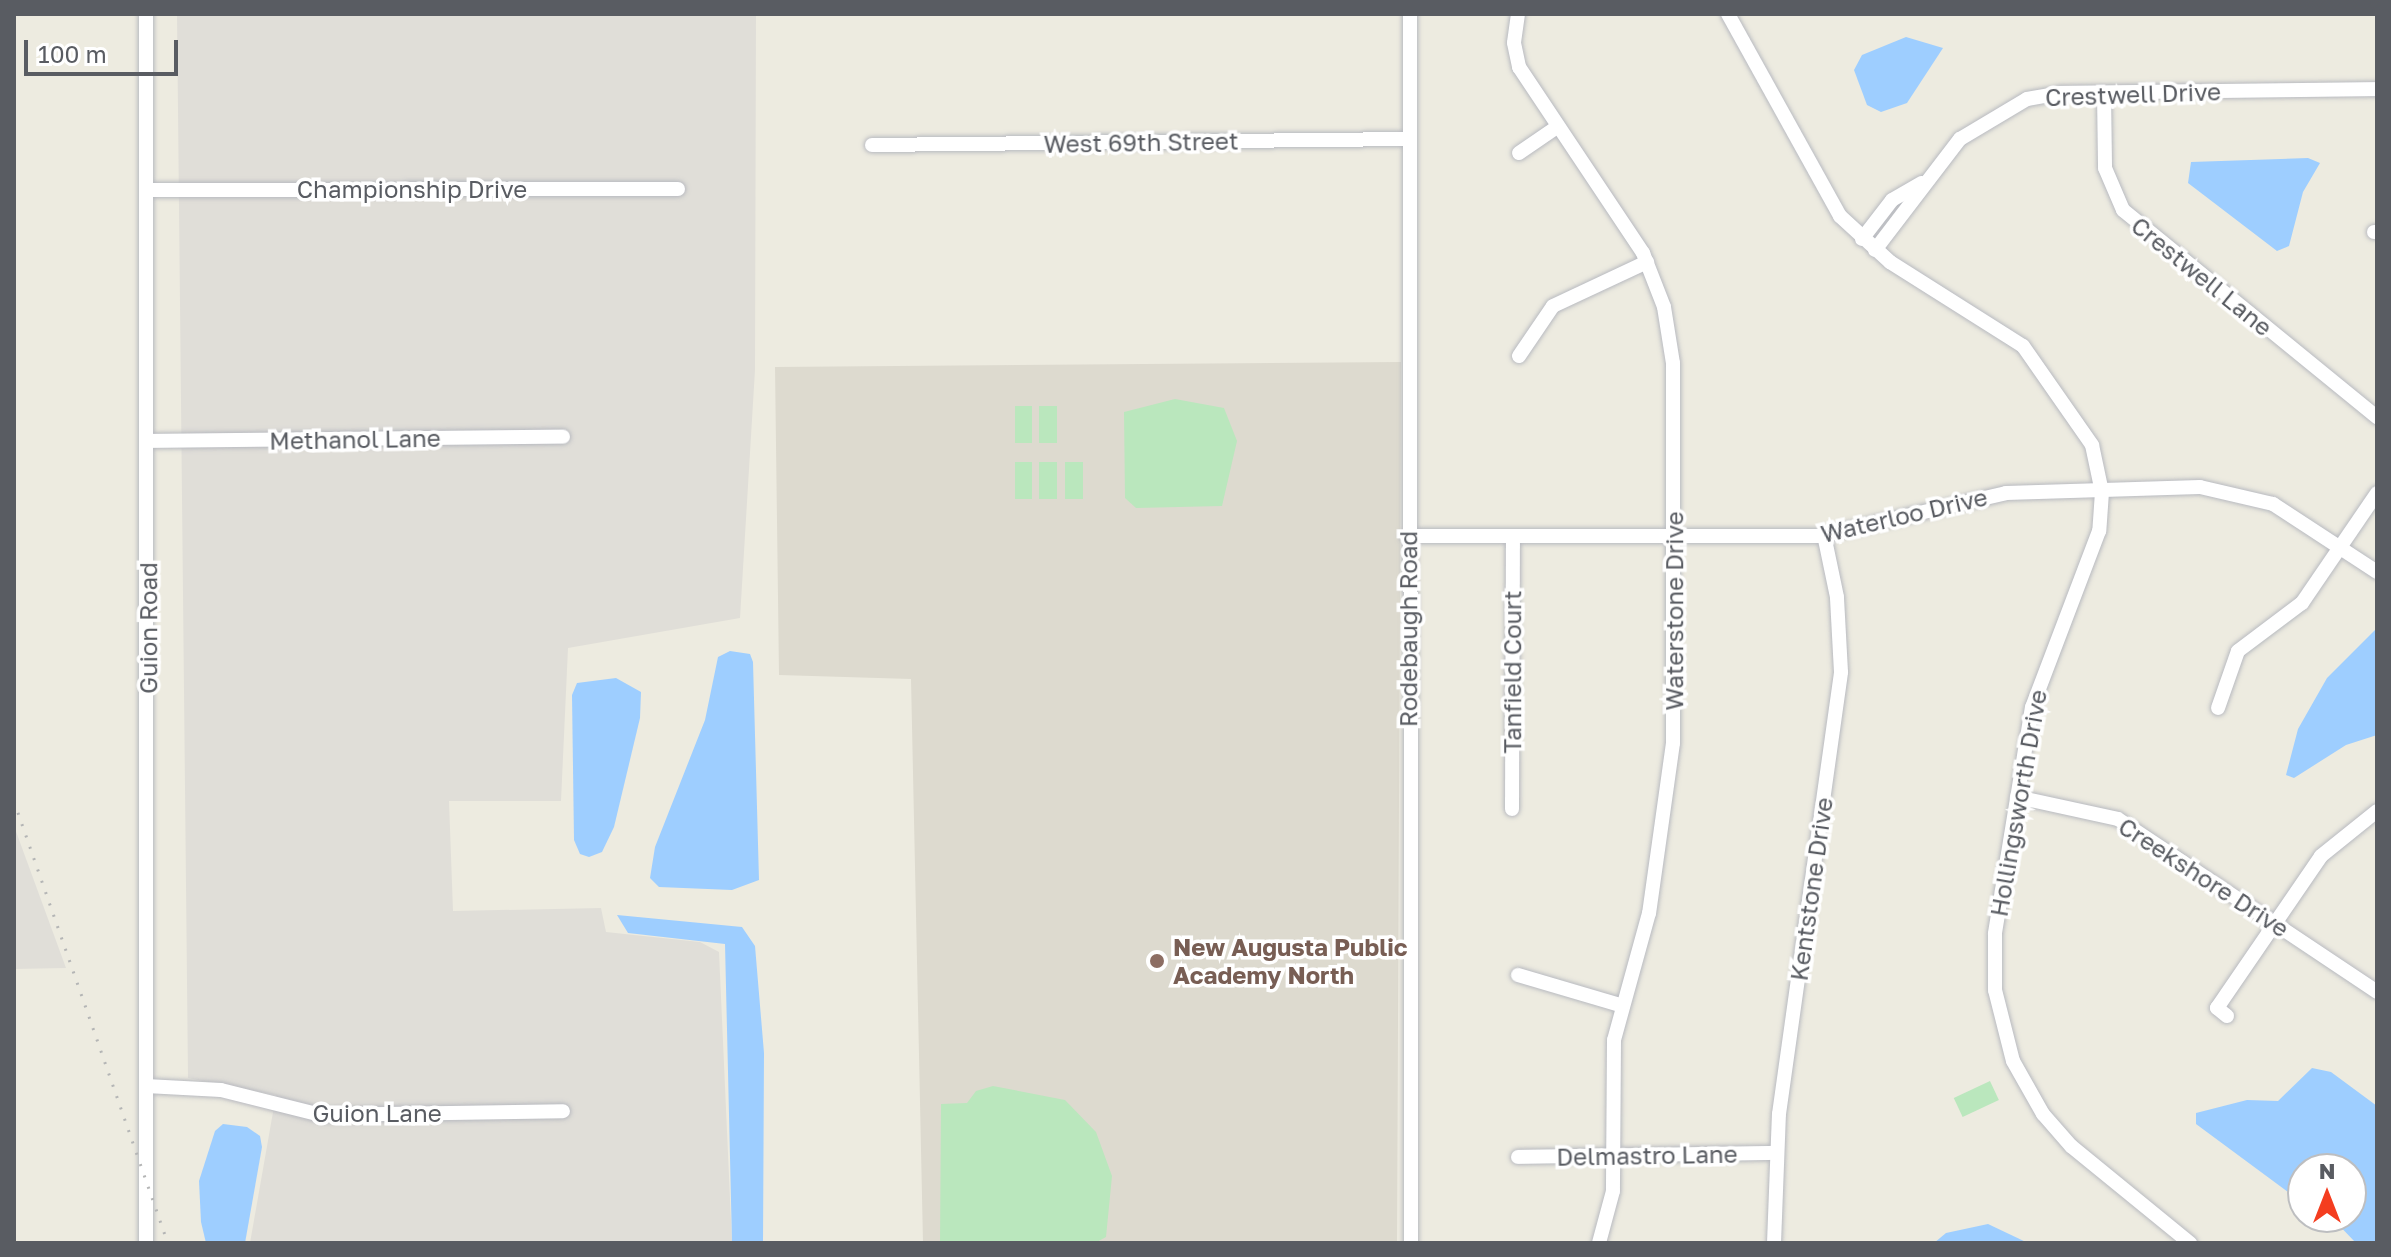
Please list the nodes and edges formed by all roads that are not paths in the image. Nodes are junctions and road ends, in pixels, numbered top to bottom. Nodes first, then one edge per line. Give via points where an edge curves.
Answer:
1 (146, 14) edge
2 (1410, 14) edge
3 (1518, 14) edge
4 (1728, 14) edge
5 (2377, 89) edge
6 (2104, 93) junction
7 (1557, 127) junction
8 (1410, 139) junction
9 (872, 145) dead end
10 (1519, 153) dead end
11 (1922, 183) junction
12 (678, 189) dead end
13 (147, 190) junction
14 (1862, 239) junction
15 (1875, 250) junction
16 (1647, 262) junction
17 (1519, 356) dead end
18 (2377, 417) edge
19 (563, 437) dead end
20 (148, 441) junction
21 (2102, 492) junction
22 (2377, 493) edge
23 (1824, 535) junction
24 (1407, 536) junction
25 (1513, 536) junction
26 (1674, 536) junction
27 (2340, 547) junction
28 (2377, 572) edge
29 (2218, 708) dead end
30 (2017, 797) junction
31 (1512, 809) dead end
32 (2377, 811) edge
33 (2275, 923) junction
34 (1518, 975) dead end
35 (2377, 992) edge
36 (1623, 1006) junction
37 (2227, 1016) dead end
38 (146, 1086) junction
39 (563, 1111) dead end
40 (1776, 1153) junction
41 (1613, 1155) junction
42 (1518, 1157) dead end
43 (146, 1243) edge
44 (1411, 1243) edge
45 (1599, 1243) edge
46 (1774, 1243) edge
47 (2190, 1243) edge

1 - 13 street, Guion Road
2 - 8 street, Rodebaugh Road
3 - 7 street, Waterstone Drive via 1517,62
4 - 14 street, Hollingsworth Drive via 1817,183
5 - 6 street, Crestwell Drive
6 - 11 street, Crestwell Drive via 2043,95 2002,109 1967,133
6 - 18 street, Crestwell Lane via 2105,168 2123,210
7 - 10 street
7 - 16 street, Waterstone Drive
8 - 9 street, West 69th Street
8 - 24 street, Rodebaugh Road
11 - 14 street, Crestwell Drive via 1892,200
11 - 15 street, Crestwell Drive via 1916,201
12 - 13 street, Championship Drive
13 - 20 street, Guion Road
14 - 15 street, Hollingsworth Drive
15 - 21 street, Hollingsworth Drive via 1997,324 2037,360 2086,431
16 - 17 street via 1553,306
16 - 26 street, Waterstone Drive via 1673,354
19 - 20 street, Methanol Lane
20 - 38 street, Guion Road
21 - 23 street, Waterloo Drive via 1975,498
21 - 27 street, Waterloo Drive via 2228,490 2284,510
21 - 30 street, Hollingsworth Drive via 2094,553 2038,686
22 - 27 street
23 - 26 street, Waterloo Drive
23 - 40 street, Kentstone Drive via 1837,597 1841,681
24 - 25 street, Waterloo Drive
24 - 44 street, Rodebaugh Road
25 - 26 street, Waterloo Drive
25 - 31 street, Tanfield Court
26 - 36 street, Waterstone Drive via 1673,743 1649,913
27 - 28 street, Waterloo Drive
27 - 29 street via 2302,603 2242,646
30 - 33 street, Creekshore Drive via 2118,819
30 - 47 street, Hollingsworth Drive via 1993,956 2009,1052 2034,1101 2061,1135
32 - 33 street via 2331,844
33 - 35 street, Creekshore Drive
33 - 37 street via 2217,1008
34 - 36 street
36 - 41 street, Waterstone Drive via 1612,1056
38 - 39 street, Guion Lane via 221,1090 321,1115
38 - 43 street, Guion Road
40 - 41 street, Delmastro Lane
40 - 46 street, Kentstone Drive
41 - 42 street, Delmastro Lane
41 - 45 street, Waterstone Drive via 1612,1201

